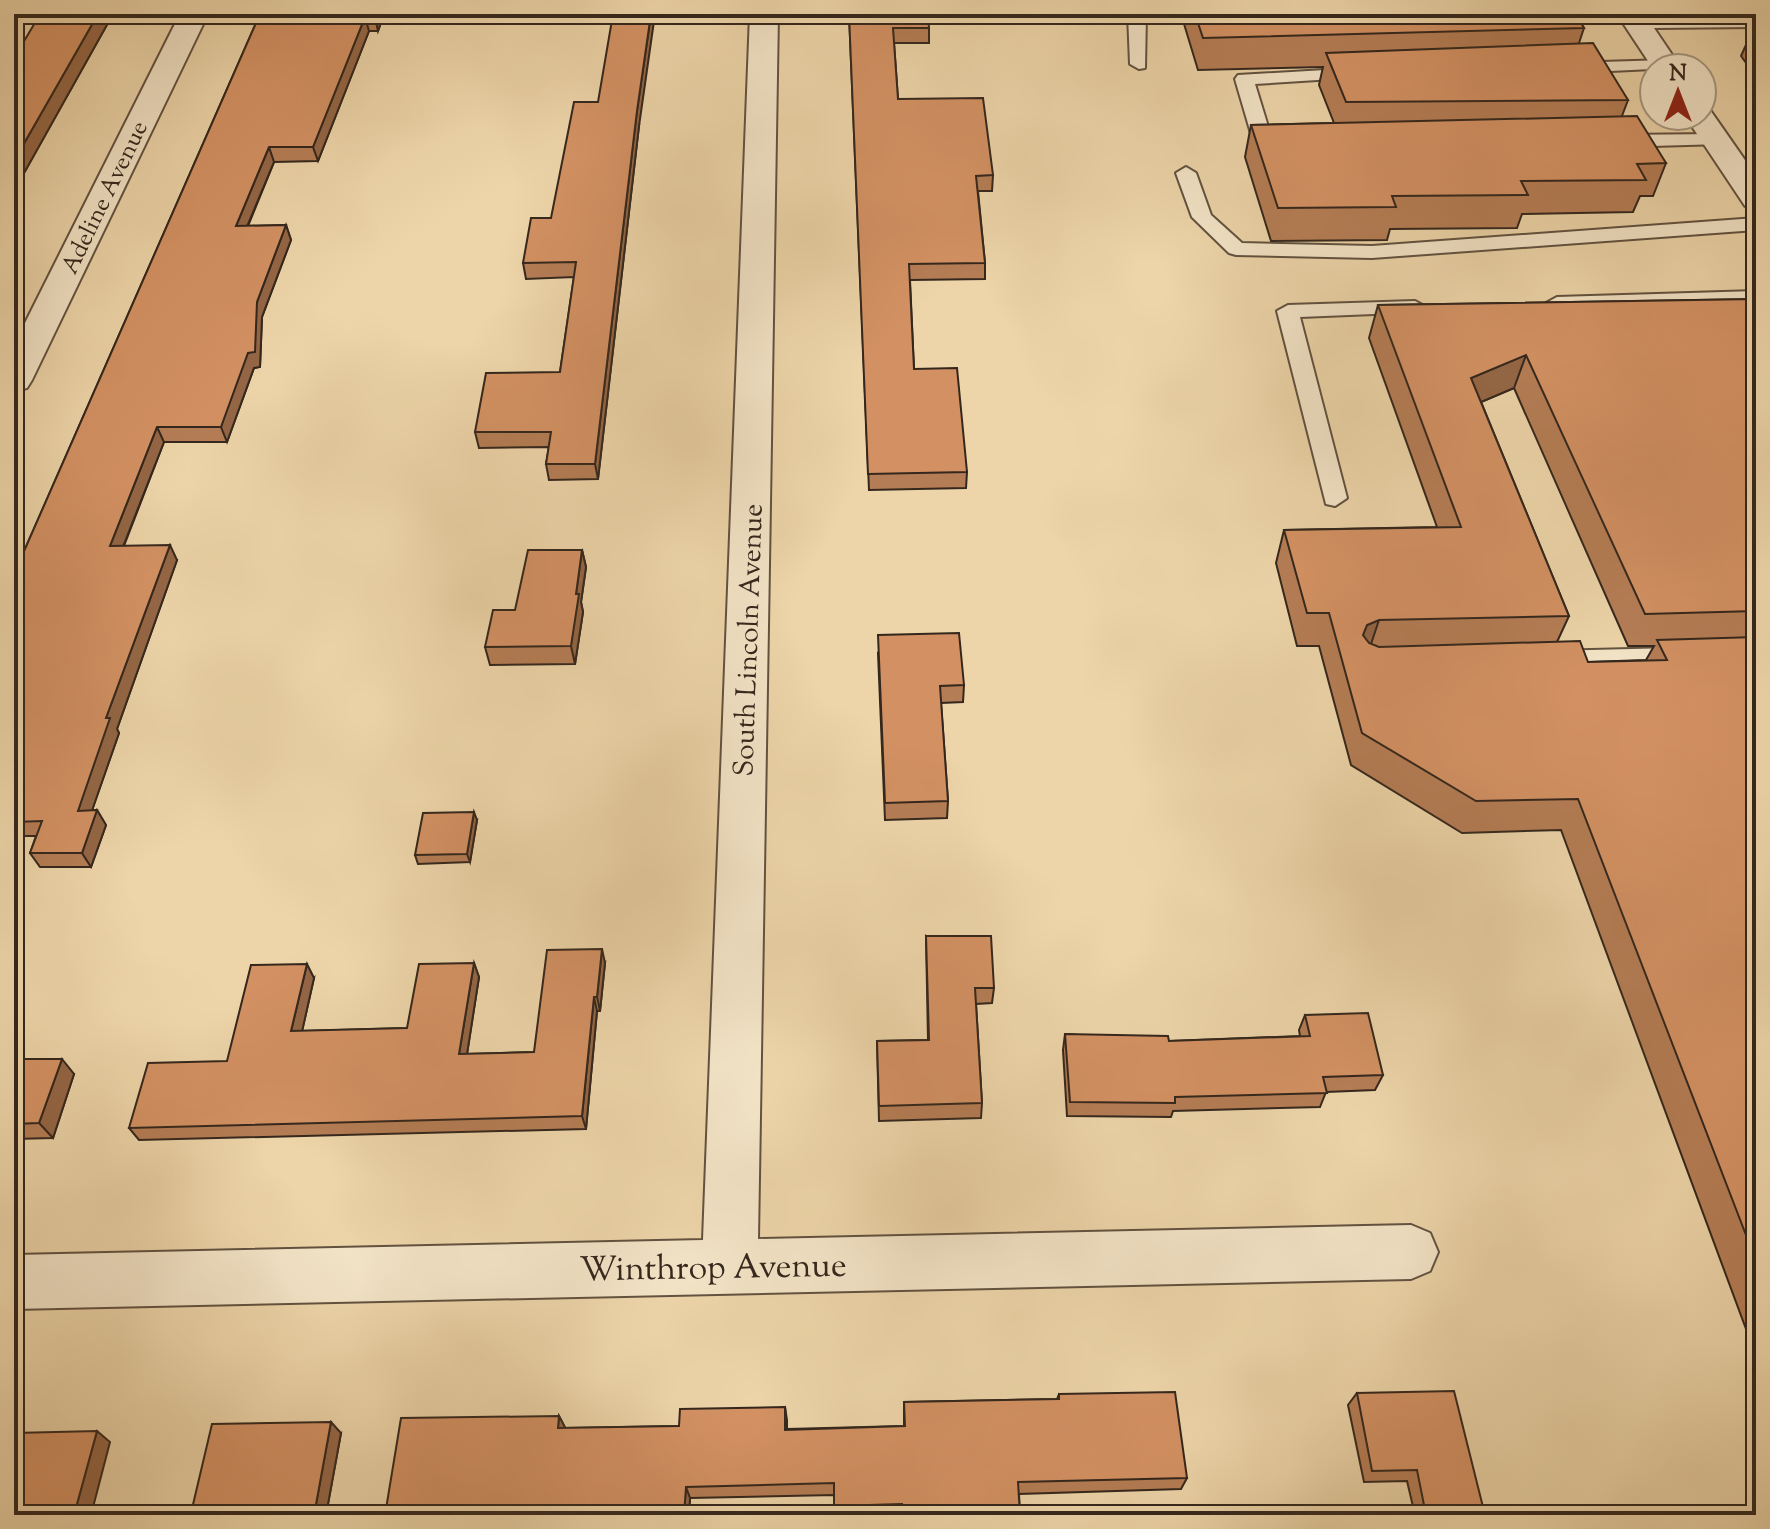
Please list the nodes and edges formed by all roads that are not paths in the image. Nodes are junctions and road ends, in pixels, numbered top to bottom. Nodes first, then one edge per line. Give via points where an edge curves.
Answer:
1 (194, 14) edge
2 (764, 14) edge
3 (1137, 14) edge
4 (1633, 17) edge
5 (1756, 19) edge
6 (1656, 52) edge
7 (1139, 64) dead end
8 (1638, 67) edge
9 (1555, 68) edge
10 (1381, 73) edge
11 (1675, 132) edge
12 (1711, 132) edge
13 (1592, 142) edge
14 (1306, 145) edge
15 (1186, 173) dead end
16 (1756, 199) edge
17 (1756, 224) edge
18 (1756, 297) edge
19 (1537, 303) edge
20 (1444, 306) edge
21 (14, 380) edge
22 (1335, 498) dead end
23 (1756, 656) edge
24 (1523, 662) edge
25 (1411, 1252) dead end
26 (730, 1266) junction
27 (14, 1282) edge

1 - 21 street, Adeline Avenue
2 - 26 street, South Lincoln Avenue
3 - 7 lane
4 - 5 street
4 - 6 street
8 - 9 lane
10 - 14 lane via 1244,79 1262,137
11 - 13 lane
12 - 16 street
15 - 17 lane via 1202,217 1236,249 1372,252
18 - 19 lane
20 - 22 lane via 1288,311
23 - 24 lane
25 - 26 street, Winthrop Avenue
26 - 27 street, Winthrop Avenue

